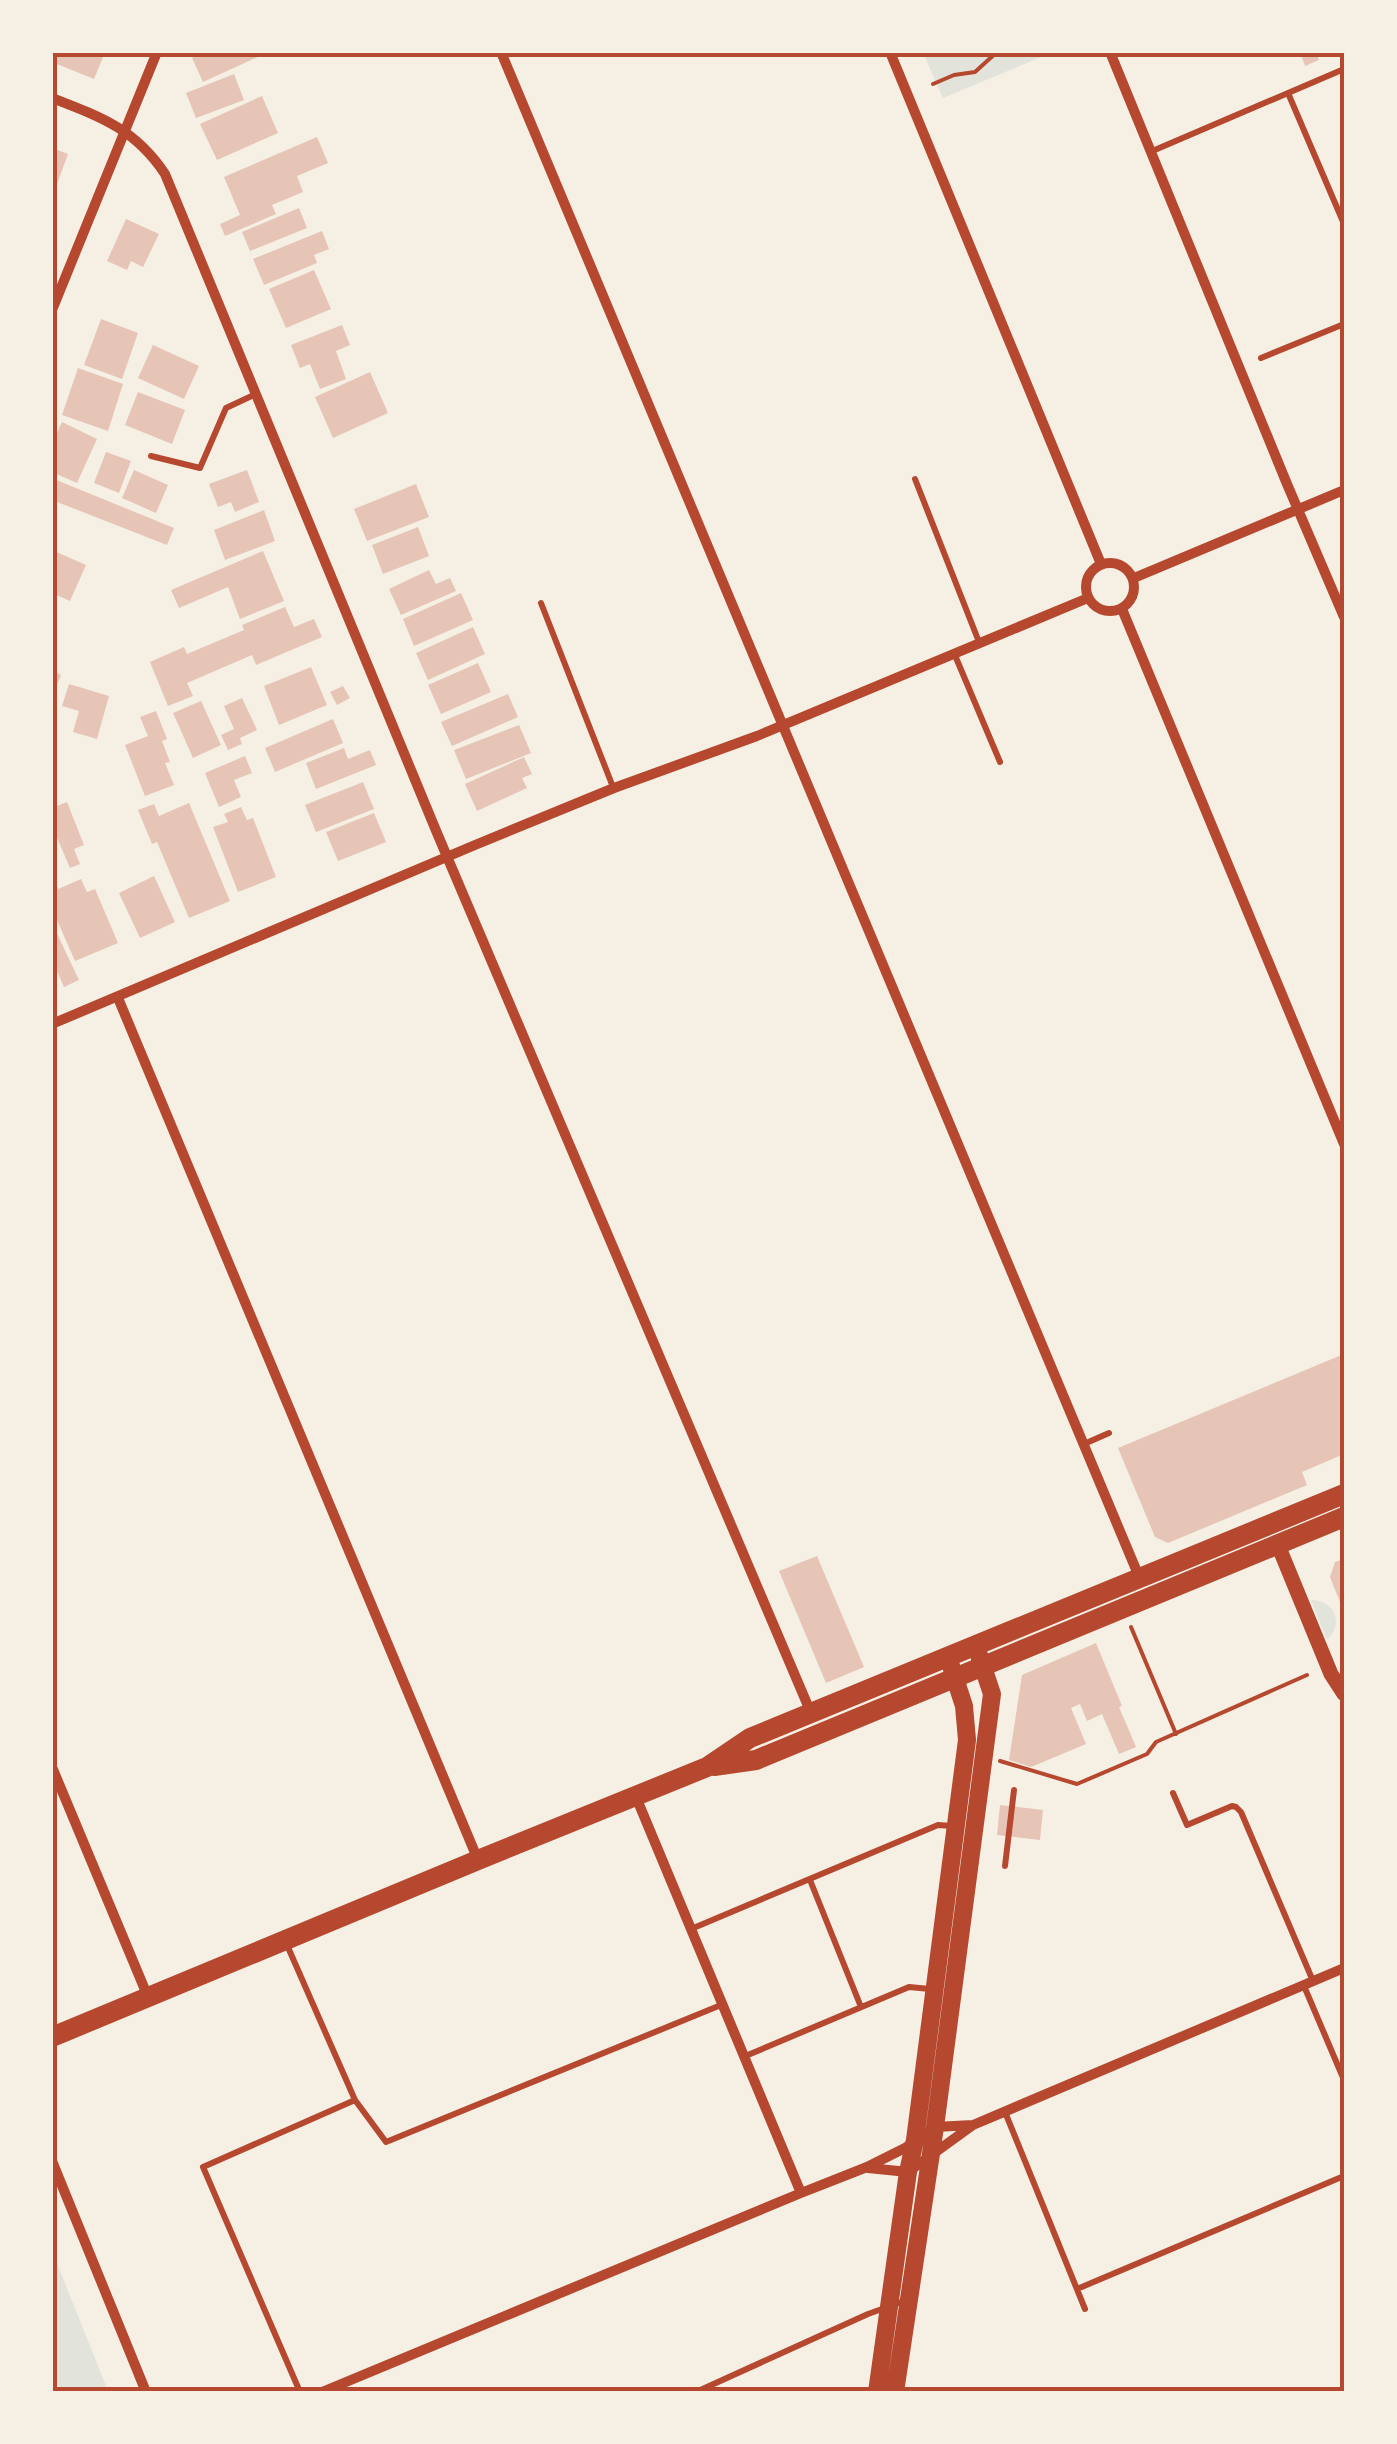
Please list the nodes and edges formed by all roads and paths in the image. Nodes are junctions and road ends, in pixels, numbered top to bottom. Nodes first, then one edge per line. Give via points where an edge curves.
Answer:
1 (157, 52) edge
2 (501, 52) edge
3 (890, 52) edge
4 (997, 52) edge
5 (1110, 52) edge
6 (1344, 69) edge
7 (934, 84) dead end
8 (1288, 93) junction
9 (52, 98) edge
10 (125, 133) junction
11 (1150, 152) junction
12 (1344, 224) edge
13 (52, 310) edge
14 (1344, 324) edge
15 (1261, 358) dead end
16 (257, 394) junction
17 (151, 456) dead end
18 (915, 478) dead end
19 (1344, 490) edge
20 (1298, 509) junction
21 (1102, 564) junction
22 (1134, 578) junction
23 (1088, 598) junction
24 (542, 603) dead end
25 (1122, 609) junction
26 (1344, 617) edge
27 (980, 642) junction
28 (954, 653) junction
29 (782, 726) junction
30 (1000, 762) dead end
31 (614, 788) junction
32 (448, 857) junction
33 (118, 998) junction
34 (52, 1024) edge
35 (1344, 1144) edge
36 (1109, 1433) dead end
37 (1082, 1444) junction
38 (1344, 1494) edge
39 (1344, 1518) edge
40 (1278, 1545) junction
41 (1139, 1578) junction
42 (1148, 1599) junction
43 (1129, 1623) dead end
44 (975, 1645) junction
45 (947, 1656) junction
46 (984, 1667) junction
47 (1307, 1675) dead end
48 (956, 1678) junction
49 (1344, 1694) edge
50 (810, 1713) junction
51 (1176, 1734) junction
52 (1000, 1761) dead end
53 (52, 1767) edge
54 (707, 1768) junction
55 (1014, 1790) dead end
56 (1174, 1793) dead end
57 (636, 1797) junction
58 (955, 1827) junction
59 (478, 1860) junction
60 (1005, 1866) dead end
61 (810, 1880) junction
62 (690, 1929) junction
63 (284, 1940) junction
64 (1344, 1968) edge
65 (1308, 1983) junction
66 (943, 1990) junction
67 (148, 1998) junction
68 (721, 2005) junction
69 (861, 2008) junction
70 (52, 2037) edge
71 (743, 2058) junction
72 (1344, 2080) edge
73 (355, 2100) junction
74 (1005, 2112) junction
75 (972, 2124) junction
76 (935, 2127) junction
77 (914, 2140) junction
78 (928, 2159) junction
79 (52, 2161) edge
80 (867, 2168) junction
81 (908, 2172) junction
82 (1344, 2176) edge
83 (800, 2193) junction
84 (1077, 2288) junction
85 (908, 2300) junction
86 (889, 2305) junction
87 (1085, 2309) dead end
88 (146, 2392) edge
89 (300, 2392) edge
90 (322, 2392) edge
91 (696, 2392) edge
92 (877, 2392) edge
93 (895, 2392) edge

1 - 10 street
2 - 29 street
3 - 21 street
4 - 7 path via 975,72
5 - 11 street
6 - 8 lane
8 - 11 lane
8 - 12 lane
9 - 10 street
10 - 13 street
10 - 16 street via 149,150 165,174
11 - 20 street
14 - 15 lane
16 - 17 lane via 226,408 200,468
16 - 32 street
18 - 27 lane
19 - 20 street
20 - 22 street
20 - 26 street
21 - 22 street via 1114,562
21 - 23 street via 1087,578
22 - 25 street via 1131,601
23 - 25 street via 1109,612
23 - 27 street
24 - 31 lane
25 - 35 street
27 - 28 street
28 - 29 street
28 - 30 lane
29 - 31 street
29 - 37 street
31 - 32 street
32 - 33 street
32 - 50 street
33 - 34 street
33 - 59 street
36 - 37 lane
37 - 41 street
38 - 41 main road
39 - 40 main road
40 - 42 main road
40 - 49 street
41 - 42 street
41 - 44 main road
42 - 46 main road
43 - 51 path
44 - 45 main road
44 - 46 main road
45 - 48 main road
45 - 50 main road
46 - 48 main road
46 - 66 main road via 992,1694 970,1863
47 - 51 path
48 - 54 main road via 756,1760
48 - 58 main road via 967,1740
50 - 54 main road via 750,1738
51 - 52 path via 1078,1784
53 - 67 street
54 - 57 main road
55 - 60 lane
56 - 65 lane via 1188,1825 1232,1806 1240,1812
57 - 59 main road
57 - 62 street
58 - 61 lane via 938,1825
58 - 66 main road
59 - 63 main road
61 - 62 lane
61 - 69 lane
62 - 68 street
63 - 67 main road
63 - 73 lane
64 - 65 street
65 - 72 lane
65 - 74 street
66 - 69 lane via 909,1987
66 - 76 main road
66 - 77 main road
67 - 70 main road
68 - 71 street
68 - 73 lane via 386,2142
69 - 71 lane
71 - 83 street
73 - 89 lane via 202,2167
74 - 75 street
74 - 84 lane
75 - 76 street
75 - 78 street
76 - 77 street
76 - 78 main road
77 - 80 street
77 - 81 main road
78 - 81 street
78 - 85 main road
79 - 88 street
80 - 81 street
80 - 83 street
81 - 86 main road
82 - 84 lane
83 - 90 street
84 - 87 lane
85 - 86 lane
85 - 93 main road
86 - 91 lane
86 - 92 main road

